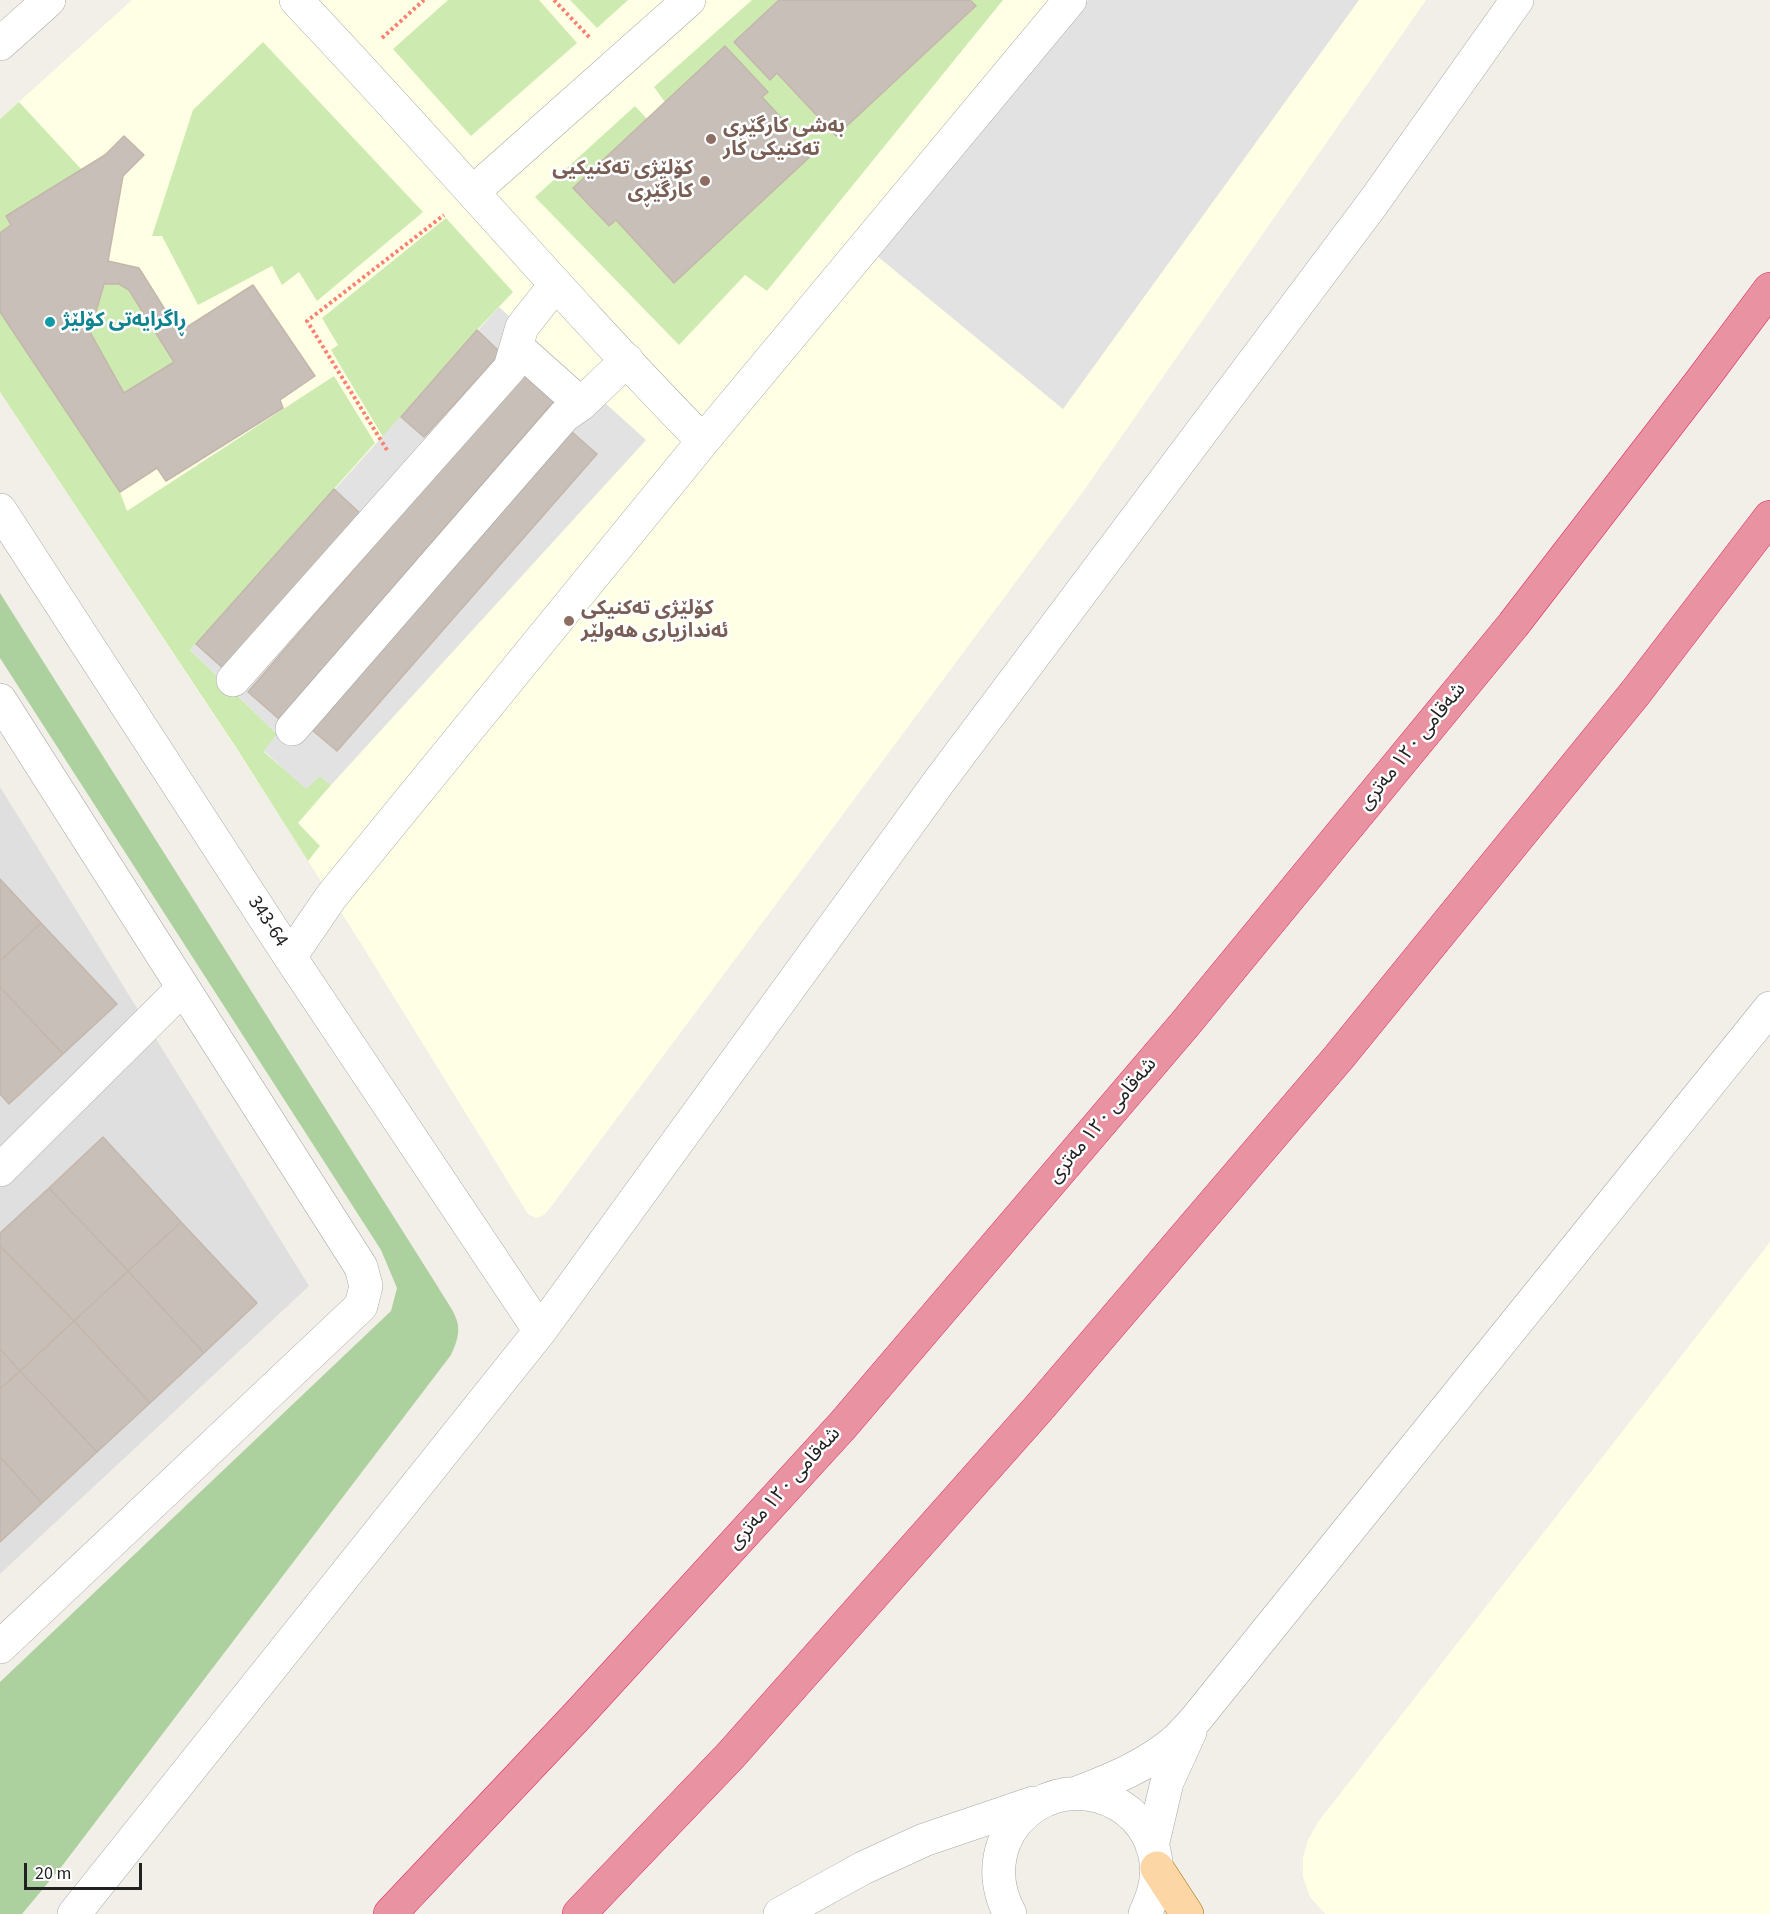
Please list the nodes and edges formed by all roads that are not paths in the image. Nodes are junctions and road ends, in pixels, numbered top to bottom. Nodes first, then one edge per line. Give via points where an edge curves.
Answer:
1 (49, 0) edge
2 (296, 0) edge
3 (689, 0) edge
4 (1070, 0) edge
5 (1517, 0) edge
6 (0, 44) edge
7 (473, 192) junction
8 (556, 284) junction
9 (1770, 289) edge
10 (517, 347) junction
11 (627, 360) junction
12 (581, 404) junction
13 (704, 441) junction
14 (0, 510) edge
15 (1770, 517) edge
16 (233, 680) dead end
17 (2, 710) edge
18 (292, 729) dead end
19 (290, 957) junction
20 (183, 988) junction
21 (1770, 1008) edge
22 (0, 1170) edge
23 (540, 1331) junction
24 (0, 1647) edge
25 (1196, 1719) junction
26 (1065, 1795) junction
27 (1154, 1857) junction
28 (74, 1914) edge
29 (390, 1914) edge
30 (579, 1914) edge
31 (780, 1914) edge
32 (1010, 1914) edge
33 (1145, 1914) edge
34 (1187, 1914) edge

1 - 6 street
2 - 7 street
3 - 7 street
4 - 13 street
5 - 23 street via 1373,203 938,783
7 - 8 street
8 - 10 street via 522,327
8 - 11 street
9 - 29 highway, شەقامی ١٢٠ مەتری via 1513,625 1170,1042 843,1425
10 - 12 street
10 - 16 street via 510,368
11 - 12 street
11 - 13 street
12 - 18 street via 564,416
13 - 19 street via 331,897
14 - 19 street, 343-64
15 - 30 highway via 1636,692 1316,1084 1023,1426 731,1755
17 - 20 street
19 - 23 street, 343-64
20 - 22 street
20 - 24 street via 361,1267 366,1286 361,1306
21 - 25 street
23 - 28 street
25 - 26 street via 1173,1743 1146,1761 1115,1778
25 - 27 street via 1167,1782
26 - 27 street via 1102,1797 1123,1807 1141,1824
26 - 31 street via 924,1840
26 - 32 street via 1030,1809 1003,1845 998,1876
27 - 33 street via 1154,1892
27 - 34 main road

